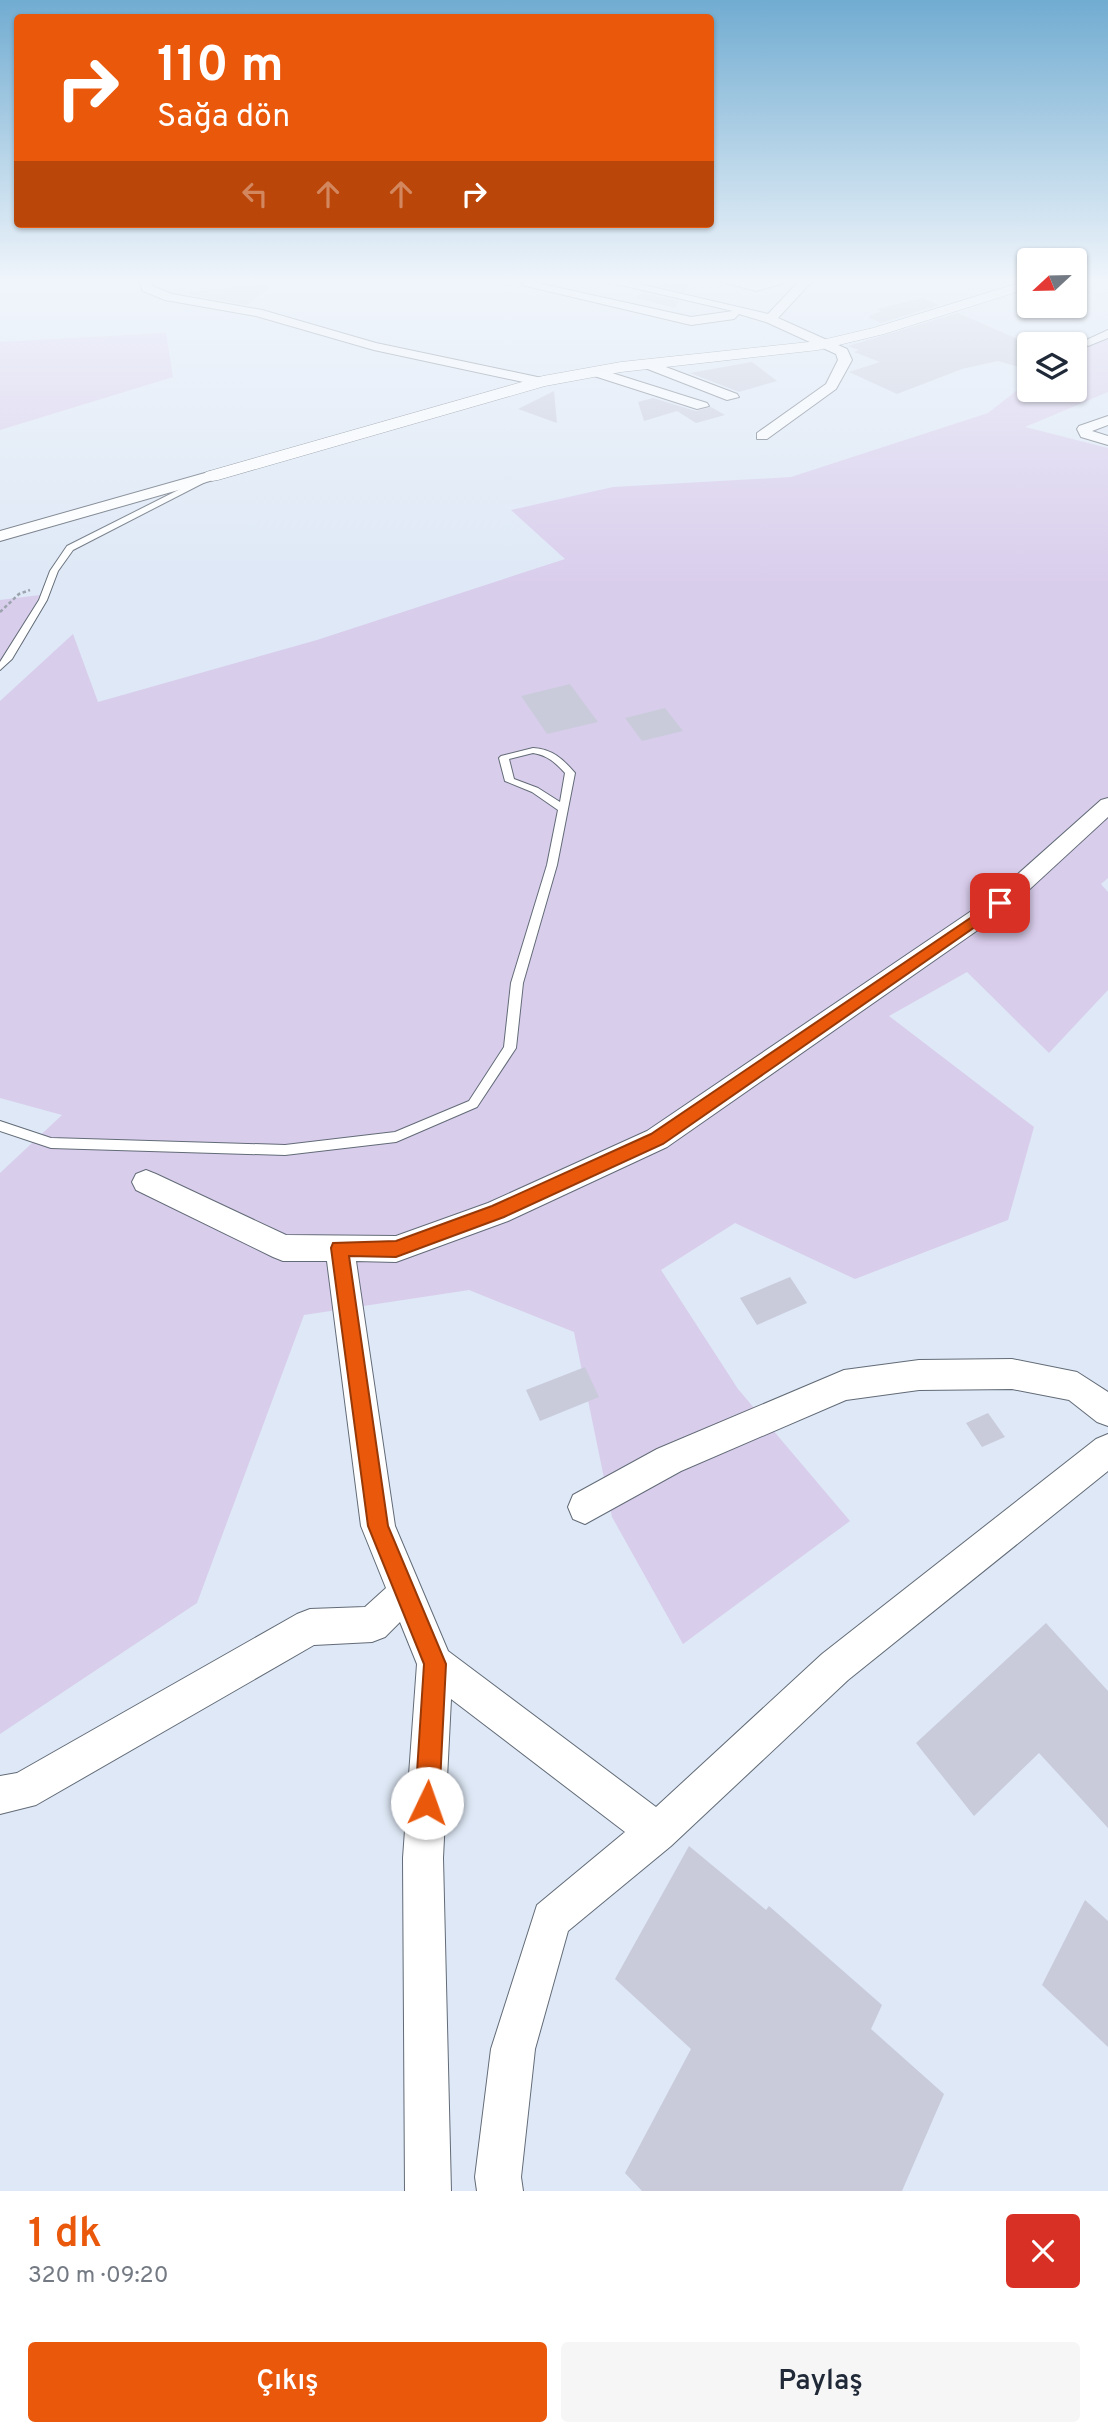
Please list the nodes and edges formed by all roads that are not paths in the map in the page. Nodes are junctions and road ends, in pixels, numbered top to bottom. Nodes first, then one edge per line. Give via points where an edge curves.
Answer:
1 (534, 380) edge
2 (551, 380) edge
3 (622, 380) edge
4 (690, 380) edge
5 (834, 380) edge
6 (542, 382) junction
7 (733, 397) dead end
8 (702, 406) dead end
9 (1108, 420) edge
10 (762, 436) dead end
11 (1108, 440) edge
12 (212, 477) junction
13 (78, 515) junction
14 (105, 530) junction
15 (0, 536) edge
16 (0, 667) edge
17 (1108, 805) edge
18 (564, 809) junction
19 (0, 1126) edge
20 (146, 1182) dead end
21 (340, 1248) junction
22 (1108, 1410) edge
23 (1108, 1450) edge
24 (585, 1507) dead end
25 (406, 1593) junction
26 (435, 1664) junction
27 (0, 1795) edge
28 (657, 1832) junction
29 (428, 2191) edge
30 (500, 2191) edge

1 - 6 street
2 - 6 street
3 - 8 street
4 - 7 street
5 - 10 street
6 - 12 street
9 - 11 street via 1084,429 1086,434
12 - 13 street
12 - 14 lane
13 - 14 street
13 - 15 street
14 - 16 lane via 70,548
17 - 21 street via 1000,903 657,1139 498,1212 396,1249
18 - 18 lane via 570,773 555,755 528,749 504,758 510,781 535,790
18 - 19 lane via 517,983 510,1048 473,1104 396,1137 285,1150 51,1143
20 - 21 street via 282,1248
21 - 25 street via 378,1526
22 - 24 street via 1077,1387 1012,1374 919,1375 844,1385 669,1460
23 - 28 street via 835,1667
25 - 26 street
25 - 27 street via 372,1624 310,1627 22,1791
26 - 28 street
26 - 29 street via 424,1858
28 - 30 street via 551,1919 513,2049

